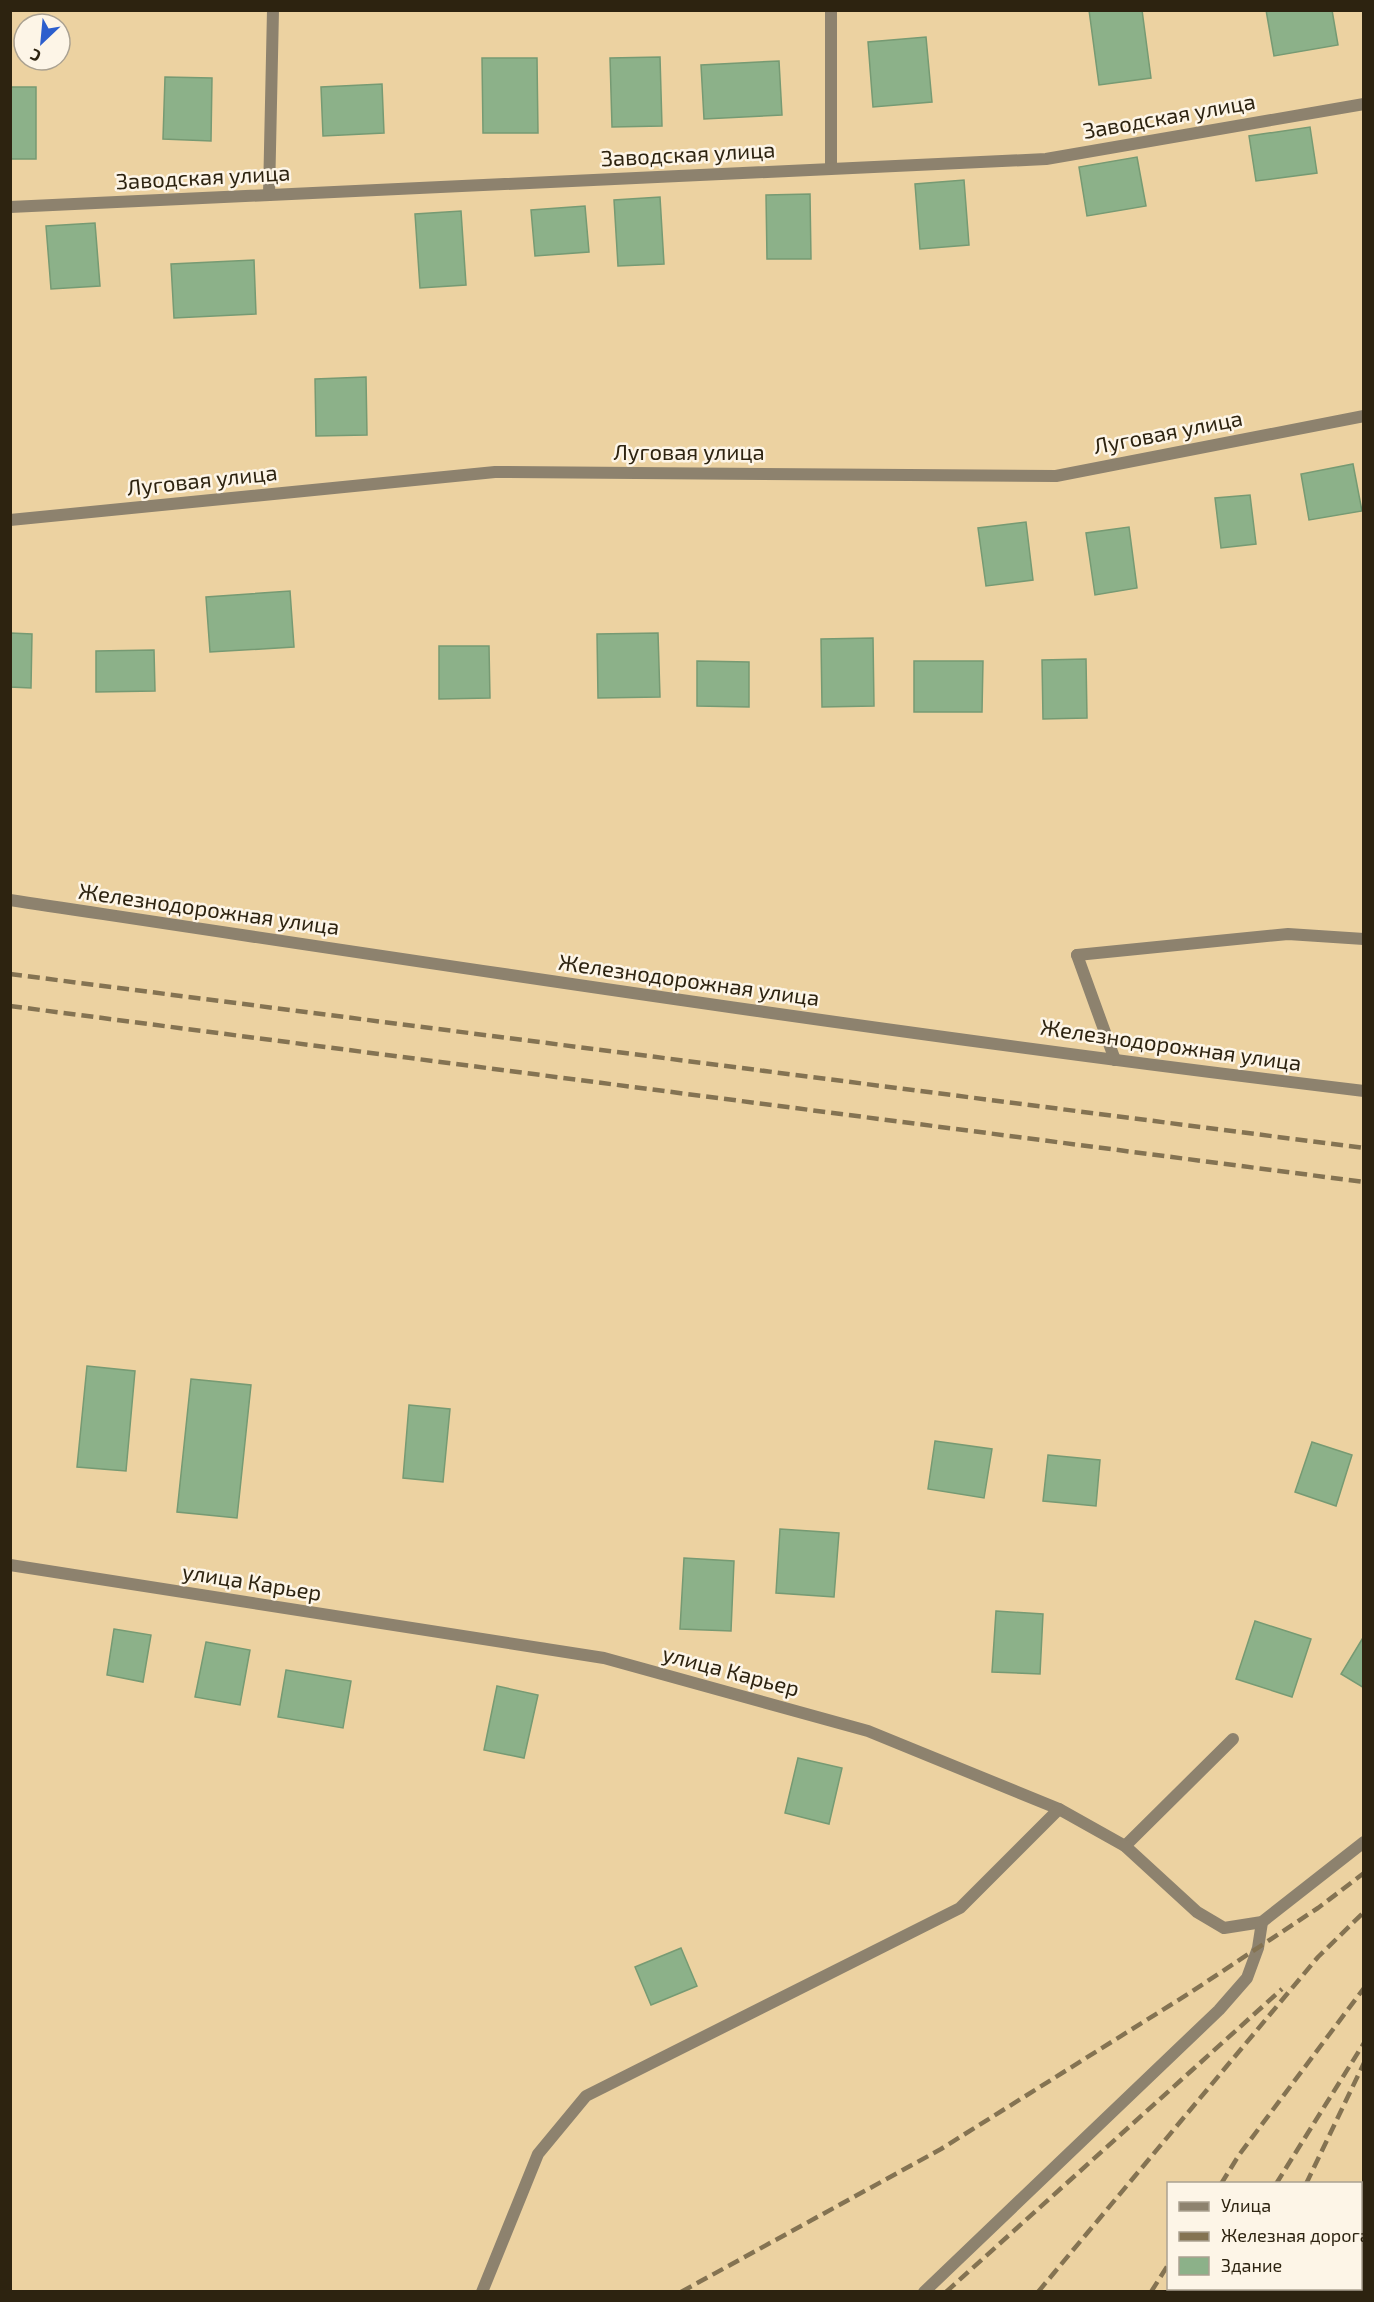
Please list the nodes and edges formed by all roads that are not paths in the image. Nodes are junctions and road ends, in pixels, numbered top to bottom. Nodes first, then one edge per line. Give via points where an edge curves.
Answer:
1 (273, 10) edge
2 (831, 10) edge
3 (1364, 104) edge
4 (831, 168) junction
5 (269, 195) junction
6 (10, 207) edge
7 (1364, 416) edge
8 (10, 520) edge
9 (10, 900) edge
10 (1364, 939) edge
11 (1115, 1060) junction
12 (1364, 1092) edge
13 (10, 1565) edge
14 (1233, 1739) dead end
15 (1059, 1809) junction
16 (1364, 1842) edge
17 (1125, 1846) junction
18 (1262, 1922) junction
19 (482, 2292) edge
20 (924, 2292) edge

1 - 5 street
2 - 4 street
3 - 4 street, Заводская улица via 1046,159
4 - 5 street, Заводская улица
5 - 6 street, Заводская улица
7 - 8 street, Луговая улица via 1056,476 495,472
9 - 11 street, Железнодорожная улица via 690,1002
10 - 11 street via 1288,934 1077,955
11 - 12 street, Железнодорожная улица
13 - 15 street, улица Карьер via 604,1658 868,1731
14 - 17 street
15 - 17 street, улица Карьер
15 - 19 street via 960,1908 586,2096 538,2154
16 - 18 street, улица Карьер
17 - 18 street, улица Карьер via 1197,1912 1224,1928
18 - 20 street via 1247,1978 1219,2010

